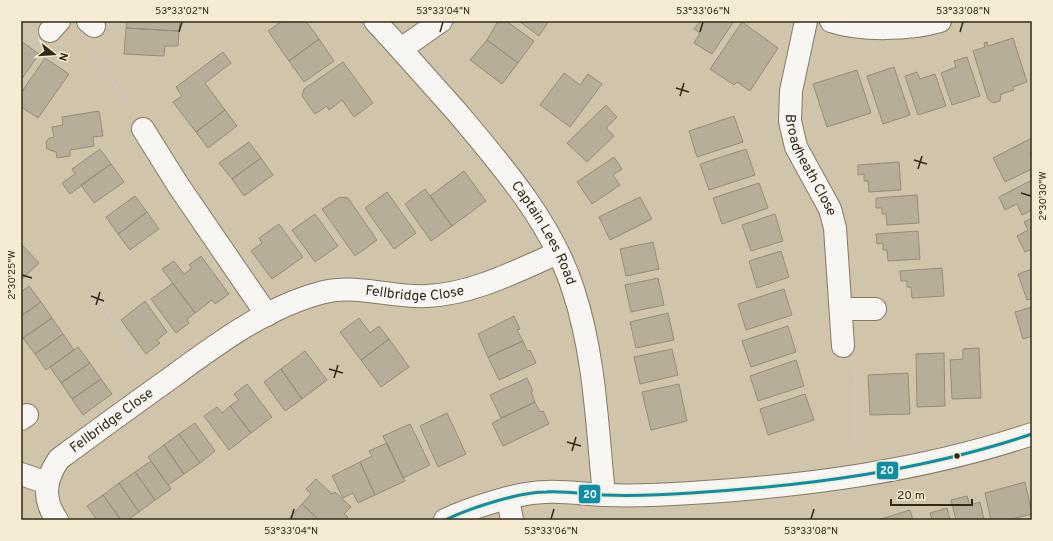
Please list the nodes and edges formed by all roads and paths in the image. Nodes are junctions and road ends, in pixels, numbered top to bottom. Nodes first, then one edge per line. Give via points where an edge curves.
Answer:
1 (375, 21) edge
2 (441, 21) edge
3 (806, 21) edge
4 (831, 21) edge
5 (940, 21) edge
6 (91, 24) edge
7 (401, 49) junction
8 (143, 129) joint
9 (558, 253) junction
10 (93, 293) dead end
11 (842, 310) junction
12 (875, 310) dead end
13 (267, 314) junction
14 (843, 346) joint
15 (158, 386) junction
16 (1032, 434) edge
17 (21, 474) edge
18 (854, 477) junction
19 (47, 483) junction
20 (604, 495) junction
21 (508, 499) junction
22 (57, 520) edge
23 (445, 520) edge
24 (512, 520) edge

1 - 7 street, Captain Lees Road
2 - 7 street
3 - 11 street, Broadheath Close via 791,92 790,121 796,147 830,208
4 - 5 street via 896,28
6 - 8 path via 90,45
7 - 9 street, Captain Lees Road via 498,160
8 - 13 street via 178,185
9 - 13 street, Fellbridge Close via 509,275 453,293 426,296 348,290 325,292
9 - 20 street, Captain Lees Road via 573,288 584,326 592,374
10 - 15 path
11 - 12 street
11 - 14 street, Broadheath Close
13 - 15 street, Fellbridge Close
14 - 18 path via 855,360
15 - 19 street, Fellbridge Close via 59,459 51,470
16 - 18 street via 969,453
17 - 19 street
18 - 20 street via 689,494
19 - 22 street, Fellbridge Close via 47,501
20 - 21 street via 545,492
21 - 23 street via 463,511
21 - 24 street

